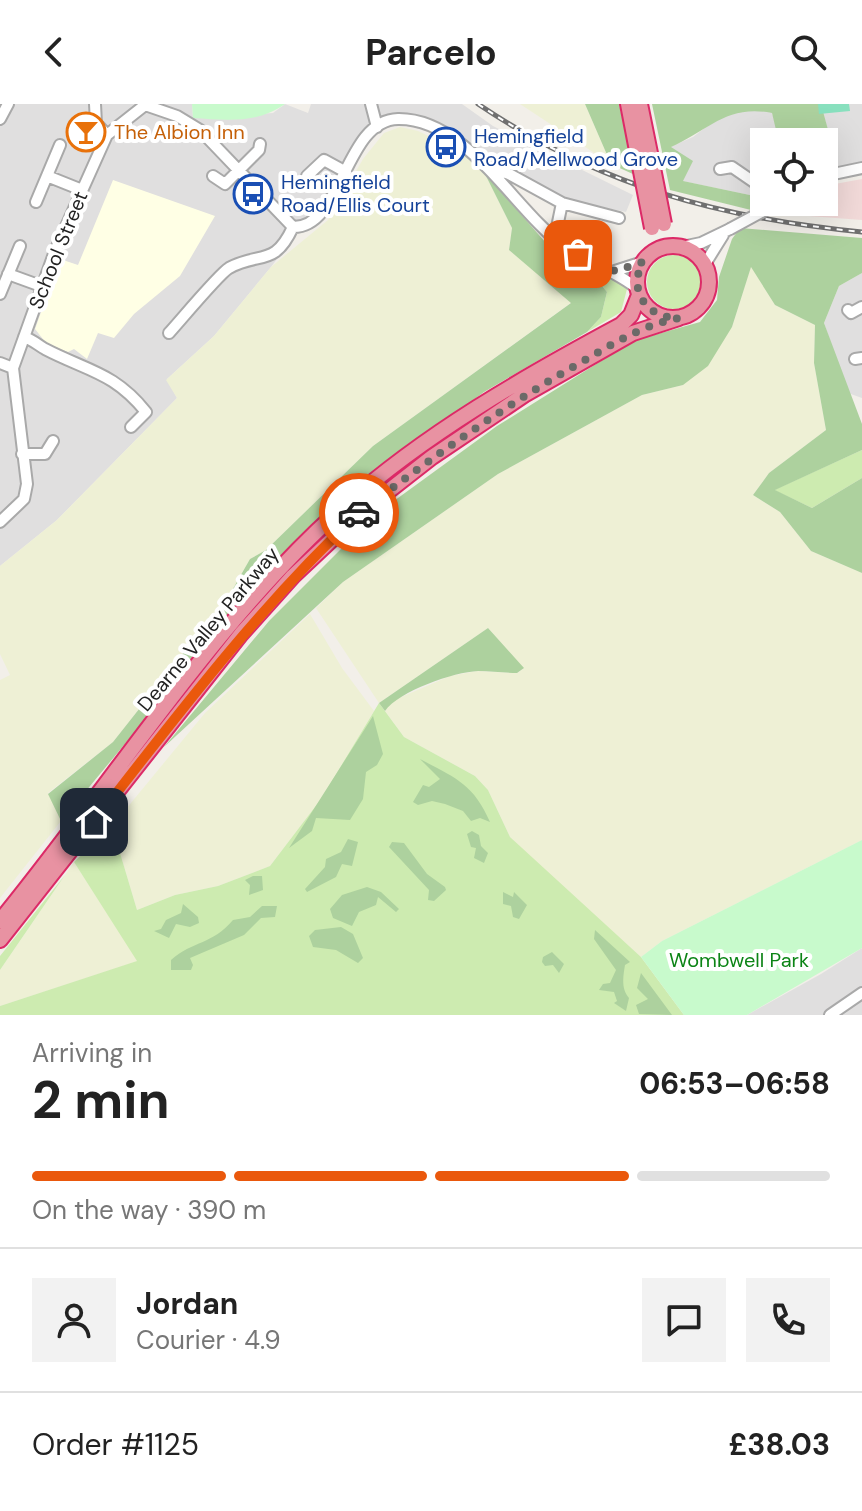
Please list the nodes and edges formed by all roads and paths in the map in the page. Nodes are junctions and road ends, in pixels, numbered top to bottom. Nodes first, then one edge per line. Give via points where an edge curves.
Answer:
1 (95, 104) edge
2 (371, 104) edge
3 (628, 104) edge
4 (640, 104) edge
5 (4, 106) edge
6 (0, 119) edge
7 (377, 127) junction
8 (107, 135) junction
9 (260, 144) dead end
10 (60, 145) dead end
11 (646, 162) junction
12 (489, 167) junction
13 (862, 168) edge
14 (720, 169) dead end
15 (238, 171) junction
16 (346, 172) junction
17 (838, 173) edge
18 (47, 176) junction
19 (213, 176) dead end
20 (307, 176) dead end
21 (750, 179) edge
22 (82, 190) junction
23 (36, 202) dead end
24 (562, 203) junction
25 (754, 216) edge
26 (619, 218) dead end
27 (658, 226) junction
28 (293, 227) junction
29 (729, 230) junction
30 (555, 237) junction
31 (20, 246) dead end
32 (679, 246) junction
33 (644, 261) junction
34 (705, 264) junction
35 (615, 271) junction
36 (8, 274) junction
37 (41, 286) junction
38 (638, 292) junction
39 (0, 294) edge
40 (862, 307) edge
41 (848, 310) dead end
42 (679, 318) junction
43 (169, 333) dead end
44 (24, 337) junction
45 (0, 363) edge
46 (13, 368) junction
47 (131, 427) dead end
48 (53, 441) dead end
49 (22, 454) junction
50 (0, 522) edge
51 (0, 921) edge
52 (0, 940) edge
53 (862, 993) edge
54 (830, 1015) edge

1 - 8 street via 96,123
2 - 7 street
3 - 11 highway
4 - 11 highway
5 - 6 street
7 - 12 street via 395,119 421,124
7 - 16 street via 360,143
8 - 15 street via 145,105 200,130
8 - 22 street, School Street
9 - 15 street
10 - 18 street
11 - 27 highway, bridge
12 - 24 street
12 - 30 street via 520,206
13 - 17 street
14 - 21 street via 732,167
15 - 19 street via 225,184
15 - 28 street
16 - 20 street via 324,160
16 - 28 street via 311,222
18 - 22 street
18 - 23 street
22 - 37 street, School Street
24 - 26 street
24 - 30 street
25 - 29 street, bridge
27 - 32 highway
27 - 33 highway
28 - 43 street via 271,257 228,268
29 - 32 street via 696,245
29 - 34 street
30 - 35 street
31 - 36 street
32 - 33 highway via 659,248
32 - 34 highway
33 - 35 street
33 - 38 highway
34 - 42 highway via 706,297 695,311
35 - 38 street
36 - 37 street
36 - 39 street
37 - 44 street, School Street
38 - 42 highway via 655,313
38 - 51 highway, Dearne Valley Parkway via 631,315 621,325 518,381 429,440 344,506 240,616
40 - 41 street
42 - 52 highway, Dearne Valley Parkway via 633,333 524,395 359,514 241,634
44 - 46 street, School Street
44 - 47 street via 89,366 132,394 146,412
45 - 46 street
46 - 49 street
48 - 49 street via 45,454
49 - 50 street via 24,499
53 - 54 street

